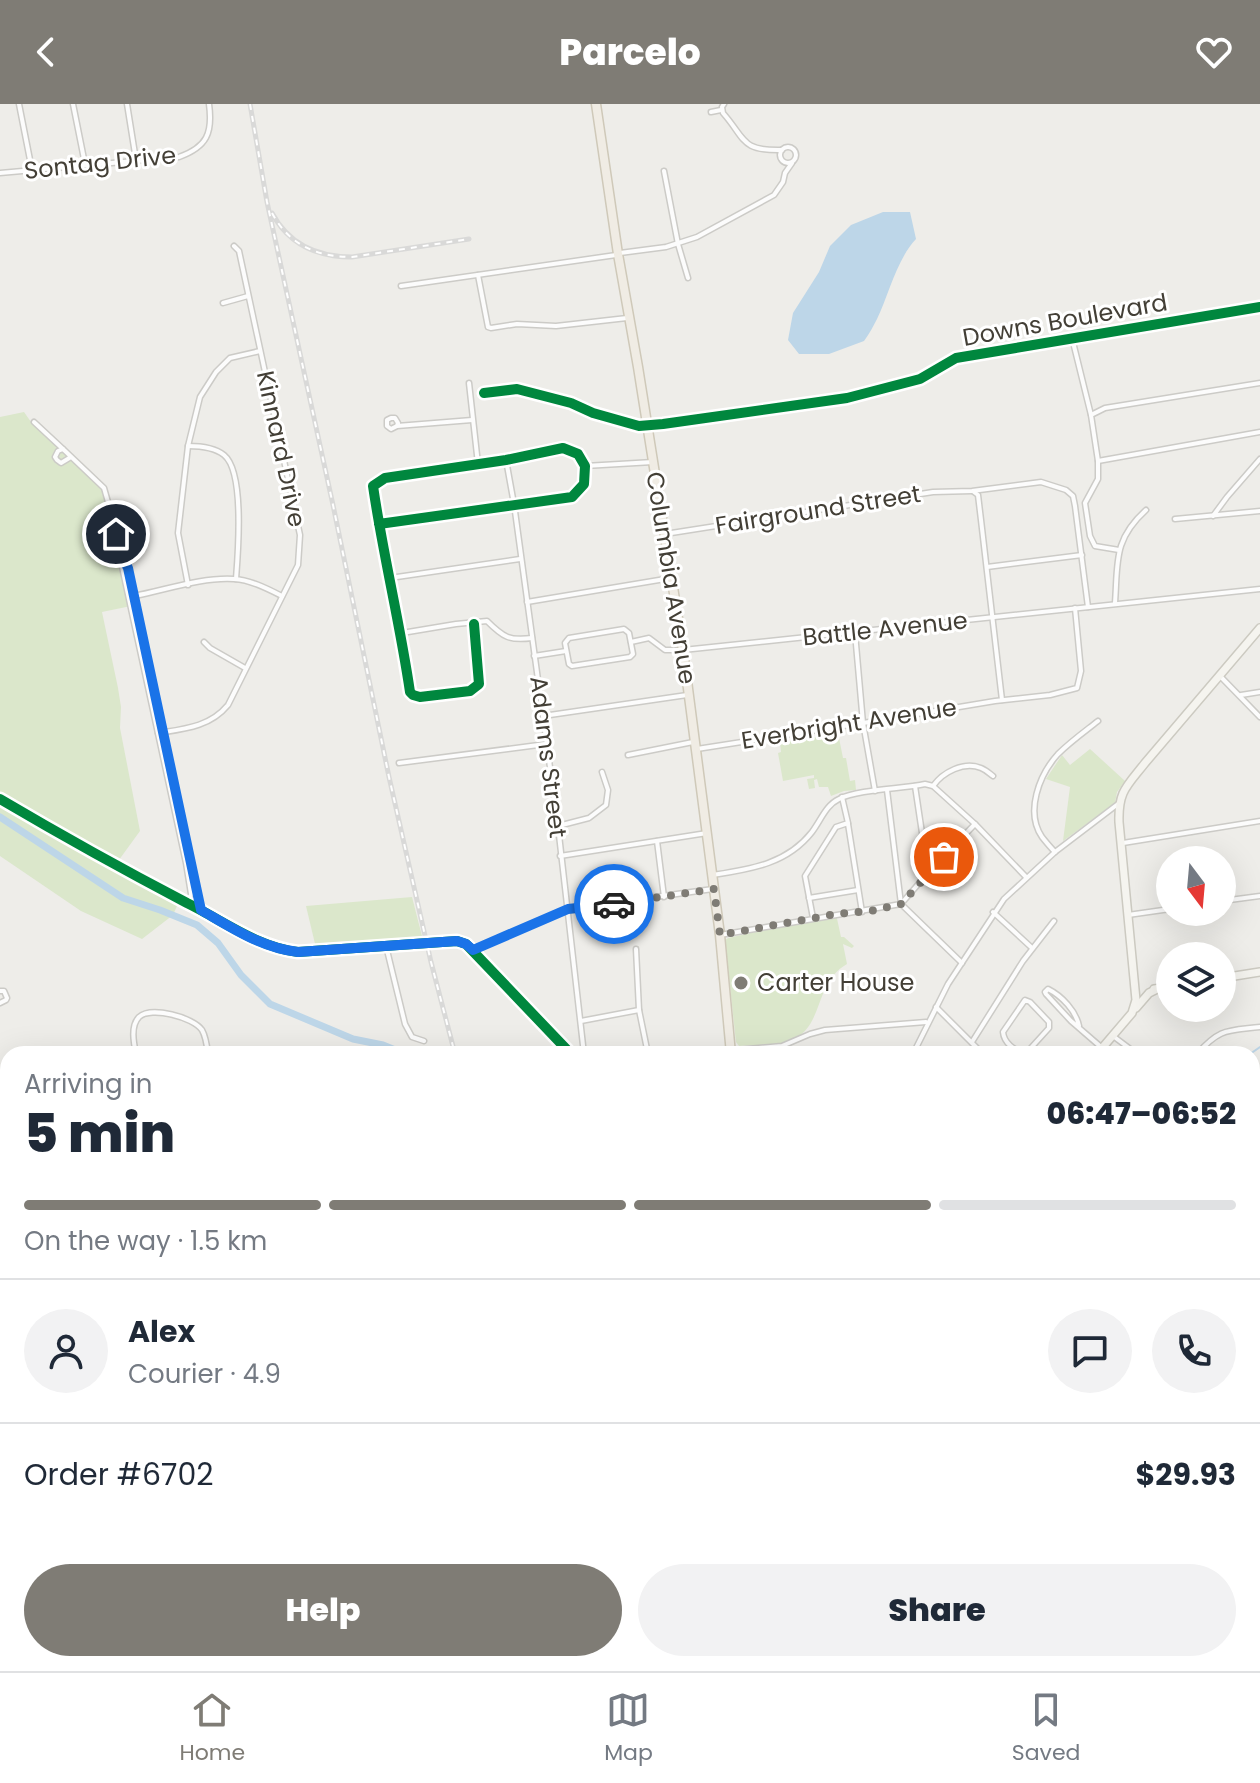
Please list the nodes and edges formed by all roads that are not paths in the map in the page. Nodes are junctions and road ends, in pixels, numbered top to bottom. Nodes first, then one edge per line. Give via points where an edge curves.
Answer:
1 (19, 104) edge
2 (73, 104) edge
3 (127, 104) edge
4 (209, 104) edge
5 (596, 104) edge
6 (724, 104) edge
7 (721, 110) junction
8 (711, 112) dead end
9 (782, 150) junction
10 (769, 151) junction
11 (136, 160) junction
12 (782, 160) junction
13 (792, 163) junction
14 (86, 165) junction
15 (32, 170) junction
16 (664, 171) dead end
17 (0, 173) edge
18 (785, 173) junction
19 (678, 244) junction
20 (234, 246) dead end
21 (618, 254) junction
22 (478, 275) junction
23 (688, 278) dead end
24 (401, 286) dead end
25 (248, 296) junction
26 (223, 303) dead end
27 (1260, 307) edge
28 (629, 317) junction
29 (1072, 338) junction
30 (260, 351) junction
31 (469, 383) dead end
32 (1260, 383) edge
33 (484, 393) dead end
34 (1091, 415) junction
35 (472, 420) junction
36 (34, 422) dead end
37 (646, 425) junction
38 (397, 426) dead end
39 (1260, 432) edge
40 (188, 446) junction
41 (63, 449) junction
42 (71, 457) junction
43 (1260, 459) edge
44 (506, 460) junction
45 (1098, 461) junction
46 (653, 462) junction
47 (478, 464) junction
48 (585, 466) junction
49 (972, 491) junction
50 (514, 504) junction
51 (1146, 510) dead end
52 (1260, 511) edge
53 (1213, 516) junction
54 (1175, 519) dead end
55 (379, 524) junction
56 (665, 534) junction
57 (1119, 550) junction
58 (1082, 555) junction
59 (520, 559) junction
60 (990, 567) junction
61 (390, 578) junction
62 (672, 578) junction
63 (236, 579) junction
64 (188, 585) junction
65 (1260, 589) edge
66 (132, 596) junction
67 (282, 596) junction
68 (527, 602) junction
69 (1115, 603) junction
70 (1088, 607) junction
71 (1075, 608) junction
72 (992, 618) junction
73 (474, 624) junction
74 (1260, 628) edge
75 (402, 633) junction
76 (855, 633) junction
77 (532, 638) junction
78 (204, 642) dead end
79 (631, 642) junction
80 (683, 650) junction
81 (566, 651) junction
82 (534, 656) junction
83 (245, 668) junction
84 (1220, 676) junction
85 (1260, 692) edge
86 (689, 694) junction
87 (1241, 695) junction
88 (1002, 700) junction
89 (543, 716) junction
90 (1260, 717) edge
91 (1098, 721) dead end
92 (863, 723) junction
93 (160, 733) junction
94 (546, 744) junction
95 (696, 746) junction
96 (628, 755) dead end
97 (399, 763) dead end
98 (602, 772) dead end
99 (993, 776) dead end
100 (915, 786) junction
101 (933, 786) junction
102 (887, 790) junction
103 (875, 791) junction
104 (842, 797) junction
105 (0, 799) edge
106 (1118, 804) junction
107 (1100, 817) junction
108 (1260, 821) edge
109 (1119, 822) junction
110 (848, 823) junction
111 (975, 824) junction
112 (558, 826) junction
113 (707, 833) junction
114 (657, 841) junction
115 (1120, 843) junction
116 (1055, 852) junction
117 (560, 856) junction
118 (928, 873) junction
119 (712, 875) junction
120 (1026, 877) junction
121 (714, 889) junction
122 (858, 890) junction
123 (1260, 896) edge
124 (664, 897) junction
125 (809, 898) junction
126 (1236, 899) edge
127 (189, 903) junction
128 (901, 904) junction
129 (568, 909) junction
130 (201, 910) junction
131 (1156, 911) edge
132 (862, 912) junction
133 (993, 912) junction
134 (1128, 915) junction
135 (813, 918) junction
136 (1054, 921) dead end
137 (720, 935) junction
138 (386, 946) junction
139 (1032, 948) junction
140 (636, 949) dead end
141 (473, 950) junction
142 (962, 963) junction
143 (1260, 972) edge
144 (1236, 976) edge
145 (1156, 989) edge
146 (1156, 990) edge
147 (0, 991) edge
148 (1136, 993) junction
149 (0, 1003) edge
150 (936, 1007) junction
151 (639, 1010) junction
152 (1132, 1013) junction
153 (581, 1021) junction
154 (927, 1022) junction
155 (1079, 1026) junction
156 (1260, 1027) edge
157 (1113, 1036) junction
158 (424, 1041) dead end
159 (972, 1042) junction
160 (135, 1046) edge
161 (207, 1046) edge
162 (563, 1046) edge
163 (583, 1046) edge
164 (646, 1046) edge
165 (730, 1046) edge
166 (782, 1046) edge
167 (916, 1046) edge
168 (976, 1046) edge
169 (1010, 1046) edge
170 (1032, 1046) edge
171 (1095, 1046) edge
172 (1104, 1046) edge
173 (1126, 1046) edge
174 (1204, 1046) edge

1 - 15 street
2 - 14 street
3 - 11 street
4 - 11 street, Sontag Drive via 207,138 195,151
5 - 21 main road, Columbia Avenue
6 - 7 street
7 - 8 street
7 - 10 street via 744,142
9 - 10 street
9 - 12 street
9 - 13 street via 794,150
10 - 12 street
11 - 14 street, Sontag Drive
12 - 13 street
12 - 18 street
13 - 18 street
14 - 15 street, Sontag Drive
15 - 17 street, Sontag Drive
16 - 19 street
18 - 19 street via 774,195
19 - 21 street
19 - 23 street
20 - 25 street, Kinnard Drive
21 - 22 street
21 - 28 main road, Columbia Avenue
22 - 24 street
22 - 28 street via 488,327
25 - 26 street
25 - 30 street, Kinnard Drive
27 - 29 street, Downs Boulevard
28 - 37 main road, Columbia Avenue
29 - 34 street
29 - 37 street, Downs Boulevard via 956,358 920,379 847,398
30 - 40 street via 230,358 216,372 200,397
30 - 67 street, Kinnard Drive via 300,535 298,565
31 - 35 street
32 - 34 street via 1105,408
33 - 37 street, Downs Boulevard via 517,389
34 - 45 street
35 - 38 street
35 - 47 street
36 - 41 street
37 - 46 main road, Columbia Avenue
39 - 45 street
40 - 63 street via 202,446 231,464 239,531
40 - 64 street via 178,533
41 - 42 street
41 - 42 street via 56,453 57,460
42 - 66 street via 104,488
43 - 53 street
44 - 47 street
44 - 48 street via 563,448 578,454
44 - 50 street, Adams Street
45 - 57 street via 1098,479 1085,503 1090,536 1095,546
46 - 48 street
46 - 56 main road, Columbia Avenue
47 - 55 street via 385,478 373,486
48 - 50 street via 584,484 572,497
49 - 56 street, Fairground Street via 933,492
49 - 58 street via 1041,482 1066,490 1073,496
49 - 60 street via 978,495
50 - 55 street
50 - 59 street, Adams Street
51 - 57 street via 1132,523
52 - 53 street
53 - 54 street
55 - 61 street
56 - 62 main road, Columbia Avenue
57 - 69 street
58 - 60 street
58 - 70 street
59 - 61 street
59 - 68 street, Adams Street
60 - 72 street
61 - 75 street
62 - 68 street
62 - 80 main road, Columbia Avenue
63 - 64 street
63 - 67 street
64 - 66 street
65 - 69 street, Battle Avenue
66 - 93 street
67 - 83 street, Kinnard Drive
68 - 77 street, Adams Street
69 - 70 street, Battle Avenue
70 - 71 street, Battle Avenue
71 - 72 street, Battle Avenue
71 - 88 street, Everbright Avenue via 1081,671 1077,688
72 - 76 street, Battle Avenue
72 - 88 street
73 - 75 street
73 - 75 street via 479,684 470,691 413,695
73 - 77 street via 487,621 502,636
74 - 84 street
76 - 80 street, Battle Avenue
76 - 92 street
77 - 82 street, Adams Street
78 - 83 street
79 - 80 street via 649,638 665,650
79 - 81 street via 624,629 569,638
79 - 81 street via 630,657 572,666
80 - 86 main road, Columbia Avenue
81 - 82 street
82 - 89 street, Adams Street
83 - 93 street, Kinnard Drive via 222,713 194,727
84 - 87 street
84 - 106 street via 1129,783
85 - 87 street
86 - 89 street
86 - 95 main road, Columbia Avenue
87 - 90 street
88 - 92 street, Everbright Avenue
89 - 94 street, Adams Street
91 - 116 street via 1059,753 1041,783 1035,820
92 - 95 street, Everbright Avenue
92 - 103 street
93 - 127 street via 189,875
93 - 130 street
94 - 97 street
94 - 112 street, Adams Street
95 - 96 street, Everbright Avenue
95 - 113 main road, Columbia Avenue
98 - 112 street via 606,805 589,818
99 - 101 street via 980,767 957,768
100 - 101 street
100 - 102 street
100 - 118 street
101 - 111 street
102 - 103 street
102 - 128 street
103 - 104 street
104 - 110 street
104 - 119 street via 782,858
105 - 127 main road
106 - 107 street
106 - 109 street
107 - 109 street via 1111,814
107 - 116 street
108 - 115 street
109 - 115 street
110 - 122 street
110 - 125 street via 836,827 805,876
111 - 118 street
111 - 120 street
112 - 117 street, Adams Street
113 - 114 street
113 - 119 main road, Columbia Avenue
114 - 117 street
114 - 124 street
115 - 134 street
116 - 120 street
117 - 129 street, Adams Street
118 - 128 street
119 - 121 main road, Columbia Avenue
120 - 133 street
121 - 124 street
121 - 137 main road, Columbia Avenue
122 - 125 street
122 - 132 street
123 - 126 street
124 - 129 street
125 - 135 street
127 - 130 main road
128 - 132 street
128 - 142 street
129 - 141 street
129 - 153 street, Adams Street
130 - 138 main road via 279,950
131 - 134 street
132 - 135 street
133 - 139 street
133 - 142 street
134 - 148 street
135 - 137 street
136 - 139 street
137 - 165 main road, Columbia Avenue
138 - 141 main road via 457,941
138 - 158 street via 405,1024 412,1037
139 - 159 street
140 - 151 street
141 - 162 main road
142 - 150 street
143 - 144 street
145 - 148 street
146 - 152 street
147 - 149 street via 7,998
148 - 152 street
150 - 154 street
150 - 159 street
151 - 153 street
151 - 164 street
152 - 157 street
153 - 163 street, Adams Street
154 - 166 street via 825,1030
154 - 167 street
155 - 155 street via 1075,1014 1048,989 1046,994
155 - 171 street
156 - 174 street via 1217,1034
157 - 172 street
157 - 173 street
159 - 168 street
160 - 161 street via 133,1029 139,1017 152,1012 185,1017 201,1027
169 - 170 street via 1003,1032 1025,1000 1049,1022

